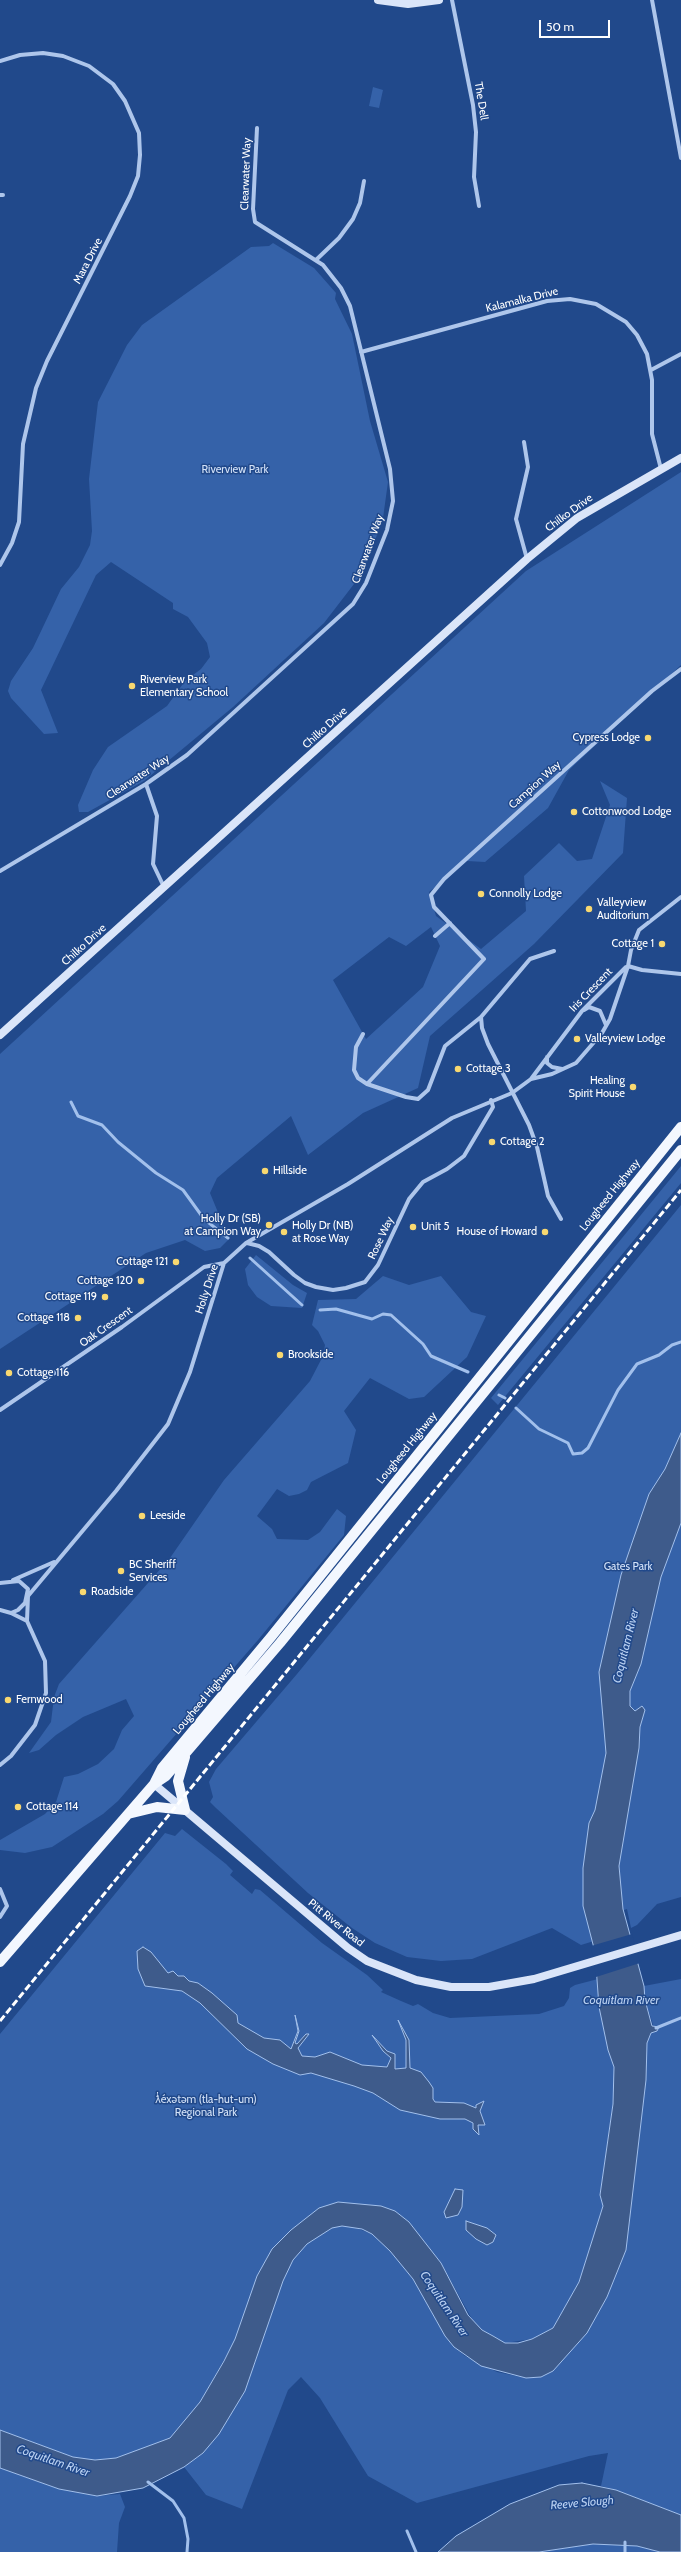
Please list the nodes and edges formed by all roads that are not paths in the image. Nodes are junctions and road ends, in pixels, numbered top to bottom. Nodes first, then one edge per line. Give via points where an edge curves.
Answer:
1 (378, 0) edge
2 (439, 0) edge
3 (452, 0) edge
4 (652, 0) edge
5 (0, 61) edge
6 (256, 128) dead end
7 (681, 158) edge
8 (364, 180) dead end
9 (480, 206) dead end
10 (316, 259) junction
11 (362, 352) junction
12 (681, 354) edge
13 (651, 370) junction
14 (524, 442) dead end
15 (681, 458) edge
16 (661, 469) junction
17 (527, 559) junction
18 (0, 564) edge
19 (681, 669) edge
20 (146, 784) junction
21 (0, 871) edge
22 (164, 887) junction
23 (681, 897) edge
24 (450, 923) junction
25 (435, 936) dead end
26 (554, 951) dead end
27 (628, 966) junction
28 (681, 974) edge
29 (582, 1011) junction
30 (481, 1017) junction
31 (606, 1025) junction
32 (363, 1034) dead end
33 (0, 1036) edge
34 (548, 1055) junction
35 (562, 1069) junction
36 (531, 1079) junction
37 (367, 1084) junction
38 (512, 1093) junction
39 (491, 1100) junction
40 (681, 1127) edge
41 (681, 1150) edge
42 (561, 1220) dead end
43 (246, 1243) junction
44 (224, 1263) junction
45 (0, 1410) edge
46 (55, 1561) junction
47 (12, 1580) junction
48 (0, 1583) edge
49 (28, 1596) junction
50 (0, 1610) edge
51 (11, 1613) junction
52 (27, 1621) junction
53 (187, 1752) junction
54 (0, 1765) edge
55 (154, 1784) junction
56 (185, 1810) junction
57 (128, 1814) junction
58 (0, 1888) edge
59 (0, 1917) edge
60 (678, 1936) edge
61 (0, 1962) edge

1 - 2 street via 401,4
3 - 9 street, The Dell via 474,112 474,177
4 - 7 street
5 - 18 street, Mara Drive via 31,53 54,54 81,62 98,72 119,91 131,111 138,133 140,155 138,176 130,196 36,388 23,444 19,522 12,543
6 - 10 street, Clearwater Way via 254,219 258,225
8 - 10 street via 360,203 353,219 339,238
10 - 11 street, Clearwater Way via 330,273 347,300
11 - 13 street, Kalamalka Drive via 547,301 570,299 596,304 626,322 641,343
11 - 20 street, Clearwater Way via 390,468 393,491 387,530 364,589 345,613 193,749
12 - 13 street
13 - 16 street, Kalamalka Drive via 652,434
14 - 17 street via 528,467 516,519
15 - 16 street, Chilko Drive
16 - 17 street, Chilko Drive via 577,518
17 - 22 street, Chilko Drive
19 - 24 street, Campion Way via 652,691 444,879 431,895 434,908
20 - 21 street, Clearwater Way
20 - 22 street via 157,816 153,864
22 - 33 street, Chilko Drive
23 - 27 street via 639,930 630,950
24 - 25 street
24 - 37 street, Campion Way via 484,959
26 - 30 street via 530,959
27 - 28 street
27 - 29 street, Iris Crescent
27 - 31 street, Iris Crescent
29 - 31 street via 589,1007 600,1010
29 - 34 street, Iris Crescent
30 - 37 street via 445,1046 428,1090 418,1099
30 - 38 street via 488,1044
31 - 35 street, Iris Crescent via 594,1044 576,1063
32 - 37 street via 356,1047 354,1070 358,1078
34 - 35 street via 547,1063
34 - 36 street, Iris Crescent
35 - 36 street, Iris Crescent
36 - 38 street, Iris Crescent
38 - 39 street, Holly Drive
38 - 42 street via 529,1125 537,1147 548,1196
39 - 43 street, Holly Drive via 452,1118 348,1184
39 - 43 street, Rose Way via 493,1107 464,1156 423,1182 409,1199 378,1265 365,1282 333,1290 316,1287 294,1275 260,1246
40 - 55 main road, Lougheed Highway via 271,1637 162,1768
41 - 53 main road, Lougheed Highway via 280,1643
43 - 44 street, Holly Drive
44 - 45 street, Oak Crescent via 204,1267 122,1327
44 - 46 street, Holly Drive via 190,1372 168,1424 116,1492
46 - 47 street, Holly Drive
46 - 49 street, Holly Drive
47 - 48 street, Holly Drive
47 - 49 street via 25,1584
49 - 51 street, Holly Drive via 22,1607
49 - 52 street
50 - 51 street
51 - 52 street
52 - 54 street via 46,1661 46,1693 35,1725
53 - 55 main road, Lougheed Highway via 166,1776
53 - 56 main road via 178,1781
55 - 56 street, Pitt River Road
55 - 57 main road, Lougheed Highway
56 - 57 main road via 157,1807
56 - 60 street, Pitt River Road via 330,1935 367,1961 416,1980 451,1987 489,1987 534,1979
57 - 61 main road, Lougheed Highway
58 - 59 street via 7,1906

